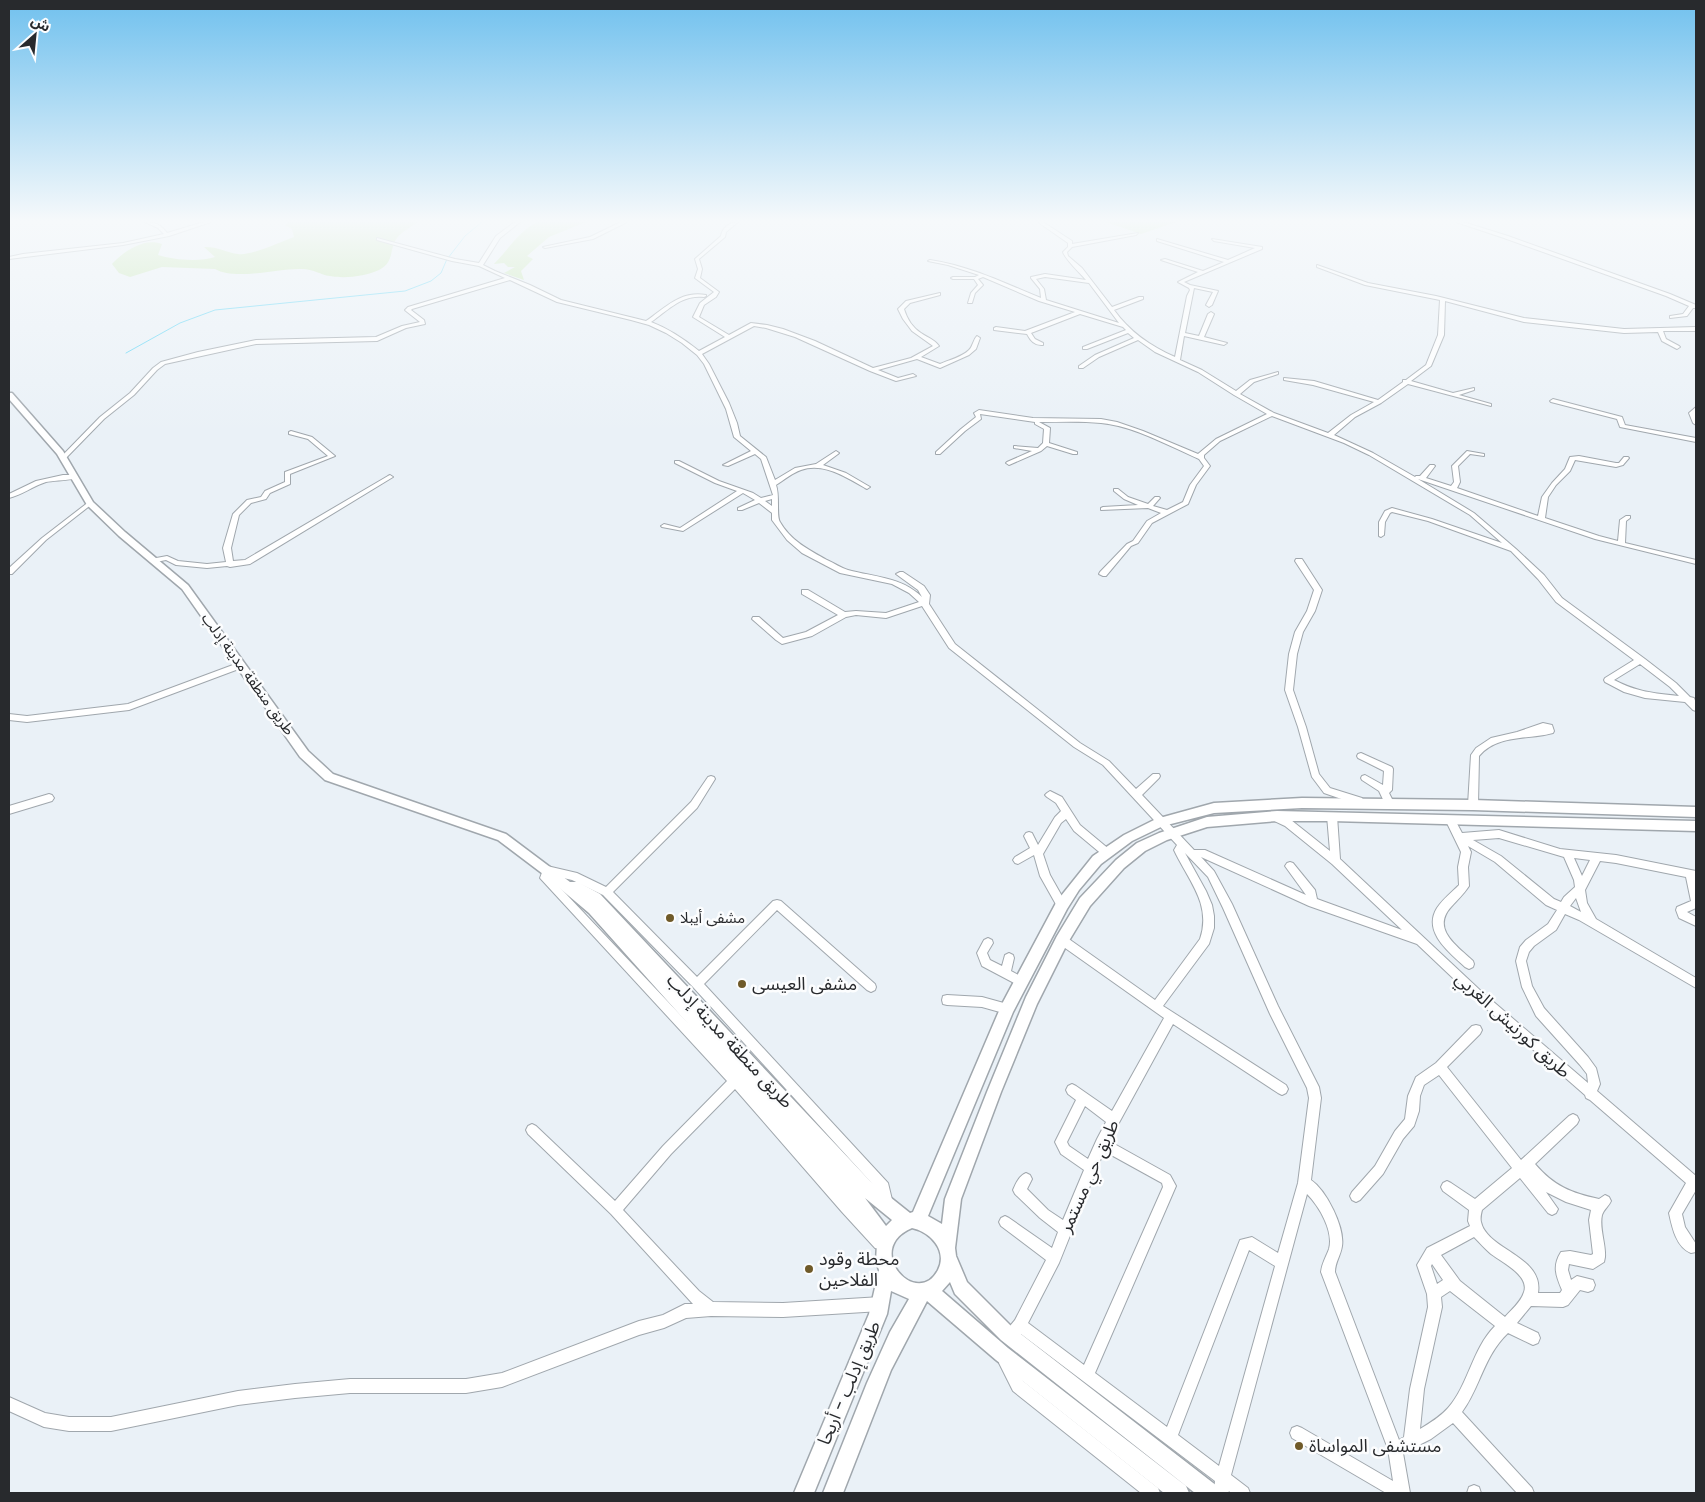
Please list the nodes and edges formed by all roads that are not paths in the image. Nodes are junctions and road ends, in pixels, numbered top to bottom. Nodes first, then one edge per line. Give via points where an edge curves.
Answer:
1 (464, 292) edge
2 (538, 292) edge
3 (717, 292) edge
4 (974, 292) edge
5 (1023, 292) edge
6 (1043, 292) edge
7 (1097, 292) edge
8 (1191, 292) edge
9 (1215, 292) edge
10 (1408, 292) edge
11 (1660, 292) edge
12 (938, 294) dead end
13 (704, 296) dead end
14 (1141, 298) dead end
15 (1443, 299) junction
16 (1044, 301) junction
17 (970, 302) dead end
18 (1209, 305) dead end
19 (1694, 307) edge
20 (1110, 310) junction
21 (1078, 312) junction
22 (1211, 314) dead end
23 (1672, 317) dead end
24 (648, 322) junction
25 (1125, 328) junction
26 (996, 329) dead end
27 (1696, 329) edge
28 (1660, 330) junction
29 (1028, 332) junction
30 (1182, 334) junction
31 (728, 337) junction
32 (977, 338) dead end
33 (1138, 338) junction
34 (1201, 338) junction
35 (1224, 343) dead end
36 (1041, 344) dead end
37 (1085, 348) dead end
38 (1677, 348) dead end
39 (698, 354) junction
40 (916, 357) junction
41 (1177, 360) junction
42 (1081, 367) dead end
43 (872, 370) junction
44 (1276, 373) dead end
45 (912, 376) dead end
46 (1286, 379) dead end
47 (1405, 381) junction
48 (1472, 389) dead end
49 (1236, 394) junction
50 (1452, 394) junction
51 (9, 395) edge
52 (1553, 401) dead end
53 (1379, 402) junction
54 (1489, 405) dead end
55 (1696, 409) edge
56 (1272, 414) junction
57 (1033, 420) junction
58 (1696, 423) edge
59 (291, 433) dead end
60 (1330, 435) junction
61 (1696, 440) edge
62 (1046, 444) junction
63 (1016, 447) dead end
64 (756, 450) junction
65 (1040, 450) junction
66 (938, 452) dead end
67 (836, 453) dead end
68 (1075, 453) dead end
69 (1482, 455) dead end
70 (63, 458) junction
71 (1201, 458) junction
72 (1626, 458) dead end
73 (676, 462) dead end
74 (1009, 463) dead end
75 (726, 465) dead end
76 (818, 466) junction
77 (1432, 466) dead end
78 (1411, 476) junction
79 (75, 477) junction
80 (390, 477) dead end
81 (1422, 478) junction
82 (773, 484) junction
83 (867, 486) dead end
84 (1453, 489) junction
85 (1116, 490) dead end
86 (742, 491) junction
87 (9, 496) edge
88 (776, 496) junction
89 (1157, 498) dead end
90 (761, 500) junction
91 (90, 503) junction
92 (1149, 506) junction
93 (740, 509) dead end
94 (1103, 509) dead end
95 (774, 511) junction
96 (1166, 512) junction
97 (1628, 517) dead end
98 (1541, 520) junction
99 (664, 526) dead end
100 (1381, 535) dead end
101 (1621, 544) junction
102 (1514, 550) junction
103 (1299, 560) dead end
104 (154, 561) junction
105 (1696, 562) edge
106 (230, 565) junction
107 (9, 572) edge
108 (900, 574) dead end
109 (1103, 574) dead end
110 (805, 592) dead end
111 (924, 603) junction
112 (844, 615) junction
113 (756, 619) dead end
114 (1642, 661) junction
115 (241, 665) junction
116 (1687, 699) junction
117 (1696, 702) edge
118 (1696, 708) edge
119 (9, 717) edge
120 (1518, 735) dead end
121 (1361, 756) dead end
122 (1156, 776) dead end
123 (1365, 778) dead end
124 (711, 779) dead end
125 (1382, 789) junction
126 (1050, 795) dead end
127 (1136, 795) junction
128 (49, 798) dead end
129 (1371, 804) junction
130 (1390, 804) junction
131 (1473, 805) junction
132 (9, 810) edge
133 (1696, 812) edge
134 (1066, 813) junction
135 (1273, 816) junction
136 (1332, 816) junction
137 (1450, 819) junction
138 (1160, 822) junction
139 (1696, 826) edge
140 (1173, 833) junction
141 (1029, 836) dead end
142 (1460, 837) junction
143 (1183, 844) junction
144 (1037, 852) junction
145 (1107, 853) junction
146 (1192, 854) junction
147 (1567, 854) junction
148 (1598, 857) junction
149 (1018, 860) dead end
150 (1334, 861) junction
151 (1290, 866) dead end
152 (546, 870) junction
153 (1694, 875) edge
154 (1581, 888) junction
155 (607, 892) junction
156 (1696, 902) edge
157 (1313, 904) junction
158 (1062, 905) junction
159 (1563, 908) junction
160 (1593, 922) junction
161 (1696, 922) edge
162 (1062, 940) junction
163 (1420, 941) junction
164 (988, 943) dead end
165 (1009, 958) dead end
166 (1468, 964) dead end
167 (1005, 973) junction
168 (1020, 981) junction
169 (1696, 983) edge
170 (697, 984) junction
171 (871, 987) dead end
172 (947, 1000) dead end
173 (1156, 1007) junction
174 (1007, 1009) junction
175 (1171, 1016) junction
176 (1476, 1030) dead end
177 (1440, 1067) junction
178 (735, 1081) junction
179 (1282, 1089) dead end
180 (1072, 1090) dead end
181 (1590, 1094) junction
182 (1083, 1098) junction
183 (1114, 1120) junction
184 (1573, 1120) dead end
185 (532, 1130) dead end
186 (1101, 1144) junction
187 (1522, 1166) junction
188 (1090, 1168) junction
189 (1026, 1180) dead end
190 (1304, 1183) junction
191 (1695, 1183) edge
192 (1447, 1187) dead end
193 (1356, 1196) dead end
194 (1602, 1203) joint
195 (887, 1205) junction
196 (1476, 1207) junction
197 (1552, 1209) dead end
198 (615, 1210) junction
199 (912, 1220) junction
200 (1005, 1222) dead end
201 (1065, 1229) junction
202 (1477, 1230) junction
203 (884, 1244) junction
204 (1691, 1247) dead end
205 (948, 1253) junction
206 (1432, 1253) junction
207 (1054, 1258) junction
208 (1281, 1263) junction
209 (887, 1270) junction
210 (1452, 1282) junction
211 (1588, 1285) dead end
212 (926, 1290) junction
213 (1570, 1292) junction
214 (1434, 1294) junction
215 (1528, 1299) junction
216 (881, 1304) junction
217 (711, 1309) junction
218 (1506, 1325) junction
219 (1015, 1331) junction
220 (1533, 1338) dead end
221 (1002, 1354) junction
222 (1087, 1374) junction
223 (9, 1404) edge
224 (1453, 1413) junction
225 (1297, 1433) dead end
226 (1170, 1437) junction
227 (1411, 1441) junction
228 (1395, 1449) junction
229 (1222, 1486) edge
230 (804, 1493) edge
231 (833, 1493) edge
232 (1154, 1493) edge
233 (1179, 1493) edge
234 (1210, 1493) edge
235 (1242, 1493) edge
236 (1401, 1493) edge
237 (1527, 1493) edge

1 - 70 street via 410,308 408,310 423,323 377,339 256,342 163,363
2 - 24 street via 558,301
3 - 31 street via 702,304 696,317
4 - 17 street
5 - 16 street
6 - 16 street
7 - 20 street
8 - 30 street
9 - 18 street
10 - 15 street
11 - 19 street
12 - 40 street via 908,302 901,309 915,331 936,346
13 - 24 street via 695,293 679,299
14 - 20 street
15 - 28 street via 1524,320 1624,331
15 - 47 street via 1441,335 1428,366
16 - 21 street
19 - 23 street via 1685,315
20 - 25 street
21 - 25 street
21 - 29 street
22 - 34 street
24 - 39 street via 670,332
25 - 33 street
25 - 37 street
26 - 29 street via 1022,334
27 - 28 street
28 - 38 street via 1664,340
29 - 36 street
30 - 34 street
30 - 41 street
31 - 39 street
31 - 43 street via 748,325 758,324 826,348
32 - 40 street via 971,351 945,364 936,365
33 - 41 street
33 - 42 street via 1097,356
34 - 35 street
39 - 64 street via 724,398 737,437
40 - 43 street
41 - 49 street
43 - 45 street via 898,380
44 - 49 street via 1252,381
46 - 53 street via 1314,383
47 - 50 street
47 - 53 street
48 - 50 street
49 - 56 street
50 - 54 street
51 - 70 main road, طريق منطقة مدينة إدلب
52 - 61 street via 1620,418 1622,426
53 - 60 street via 1353,416
55 - 58 street via 1692,413
56 - 60 street
56 - 71 street via 1218,440 1201,454
57 - 62 street via 1046,426
57 - 66 street via 977,412 979,418 966,425
57 - 71 street via 1117,424
59 - 106 street via 310,438 332,456 286,474 288,483 267,492 264,498 249,501 236,514 227,548
60 - 78 street
62 - 65 street
62 - 68 street
63 - 65 street
64 - 75 street
64 - 82 street via 764,458
65 - 74 street
67 - 76 street
69 - 84 street via 1470,452 1455,466 1457,482
70 - 79 main road, طريق منطقة مدينة إدلب
71 - 96 street via 1207,466 1193,485 1186,503
72 - 98 street via 1619,464 1572,458 1568,470 1545,497
73 - 86 street
76 - 82 street via 800,468
76 - 83 street via 842,473
77 - 81 street
78 - 81 street
78 - 102 street via 1472,514
79 - 87 street via 64,476 26,487
79 - 91 main road, طريق منطقة مدينة إدلب
80 - 106 street via 247,562
81 - 84 street
82 - 88 street
84 - 98 street
85 - 92 street via 1126,498
86 - 90 street
86 - 99 street via 681,530
88 - 90 street
88 - 95 street
89 - 92 street
90 - 93 street
90 - 95 street
91 - 104 main road, طريق منطقة مدينة إدلب
91 - 107 street
92 - 94 street
92 - 96 street
95 - 111 street via 789,539 805,551 843,571 894,582 912,591
96 - 109 street via 1149,522 1136,542
97 - 101 street via 1623,520
98 - 101 street
100 - 102 street via 1382,522 1387,512 1392,510
101 - 105 street
102 - 114 street via 1559,600
103 - 129 street via 1318,590 1293,654 1289,690 1315,775 1328,790
104 - 106 street via 167,558 176,563
104 - 115 main road, طريق منطقة مدينة إدلب via 185,587
108 - 111 street via 921,588 926,595
110 - 112 street
111 - 112 street via 886,616
111 - 127 street via 952,646 1076,745 1106,763
112 - 113 street via 809,634 782,641
114 - 116 street
114 - 116 street via 1608,680 1644,695
115 - 119 street via 129,707 27,719
115 - 152 main road, طريق منطقة مدينة إدلب via 304,754 329,777 502,838
116 - 117 street
116 - 118 street
120 - 131 street via 1497,738 1475,755
121 - 125 street via 1389,769 1387,790
122 - 127 street
123 - 125 street
124 - 155 street via 694,805
125 - 130 street
126 - 134 street via 1059,800
127 - 138 street
128 - 132 street
129 - 130 main road
129 - 138 main road via 1302,803 1214,808
130 - 131 main road
131 - 133 main road
134 - 144 street
134 - 145 street via 1077,828
135 - 136 main road
135 - 140 main road via 1207,822
135 - 150 street, طريق كورنيش الغربي via 1288,823
136 - 137 main road
136 - 150 street
137 - 139 main road
137 - 142 street
138 - 140 street
138 - 145 main road
140 - 143 street
140 - 162 main road via 1141,847 1120,864 1085,902
141 - 144 street
142 - 147 street via 1499,834
142 - 159 street via 1498,858 1543,897
142 - 166 street via 1466,856 1464,886 1440,913 1437,922 1446,942
143 - 146 street
143 - 173 street via 1179,850 1206,903 1209,929 1205,941
144 - 149 street
144 - 158 street via 1045,876
145 - 158 main road via 1091,867
146 - 157 street via 1202,853
146 - 190 street via 1211,874 1313,1087 1315,1110
147 - 148 street
147 - 154 street
148 - 153 street
148 - 154 street
150 - 163 street, طريق كورنيش الغربي
151 - 157 street via 1311,893
152 - 155 street via 574,876
152 - 178 street via 545,878
152 - 195 main road, طريق منطقة مدينة إدلب via 595,898 864,1187
152 - 203 main road, طريق منطقة مدينة إدلب via 594,909 855,1198 874,1222
153 - 156 street
154 - 159 street
154 - 160 street via 1582,903
155 - 170 street
156 - 161 street via 1681,910 1683,915
157 - 163 street
158 - 168 main road
159 - 160 street
159 - 181 street via 1552,927 1524,950 1521,961 1523,974 1540,1012 1589,1067 1594,1084
160 - 169 street
162 - 173 street
162 - 205 main road via 1031,1002 954,1199
163 - 181 street, طريق كورنيش الغربي
164 - 167 street via 982,953 983,958
165 - 167 street
167 - 168 street
168 - 174 main road
170 - 171 street via 777,904
170 - 195 street via 884,1188
172 - 174 street via 982,1002
173 - 175 street
174 - 199 main road
175 - 179 street
175 - 183 street, طريق حي مستمر
176 - 177 street
177 - 187 street
177 - 193 street via 1420,1081 1410,1122 1380,1170
178 - 198 street via 667,1150
178 - 203 street via 846,1208
180 - 182 street
181 - 191 street, طريق كورنيش الغربي
182 - 183 street
182 - 188 street via 1061,1142 1065,1150
183 - 186 street, طريق حي مستمر
184 - 187 street via 1548,1146
185 - 198 street
186 - 188 street, طريق حي مستمر
186 - 222 street via 1166,1179 1170,1186
187 - 194 street via 1553,1191 1572,1199
187 - 196 street
187 - 197 street
188 - 201 street, طريق حي مستمر
189 - 201 street via 1019,1190
190 - 208 street
190 - 228 street via 1320,1200 1335,1233 1336,1244 1328,1272
191 - 204 street via 1675,1213 1679,1230
192 - 196 street
194 - 213 street via 1596,1214 1595,1226 1599,1257 1593,1262 1566,1257 1561,1266
195 - 199 main road, طريق منطقة مدينة إدلب
196 - 202 street
198 - 217 street via 694,1296
199 - 203 main road via 896,1226
199 - 205 main road via 929,1223 938,1230
200 - 207 street
201 - 207 street, طريق حي مستمر
202 - 206 street
202 - 215 street via 1528,1276 1532,1284
203 - 209 main road
205 - 212 main road via 942,1278
205 - 219 main road via 961,1288
206 - 210 street
206 - 214 street via 1424,1266
207 - 219 street, طريق حي مستمر
208 - 226 street via 1252,1243 1245,1245
208 - 229 street
209 - 212 main road via 894,1281 906,1289
209 - 216 main road, طريق إدلب - أريحا
210 - 214 street
210 - 218 street
211 - 213 street via 1578,1283
212 - 221 main road
212 - 231 main road, طريق إدلب - أريحا via 900,1330
213 - 215 street via 1563,1300
214 - 227 street via 1435,1307 1417,1389
215 - 218 street
216 - 217 street via 783,1310
216 - 230 main road, طريق إدلب - أريحا
217 - 223 street via 685,1311 502,1380 466,1386 350,1386 295,1391 238,1398 111,1424 69,1424 44,1420
218 - 220 street
218 - 224 street via 1492,1340
219 - 222 street
219 - 234 main road
221 - 232 street via 1018,1386
221 - 233 main road
222 - 226 street
224 - 227 street
224 - 237 street
225 - 236 street
226 - 229 street
227 - 228 street
228 - 236 street
229 - 235 street

